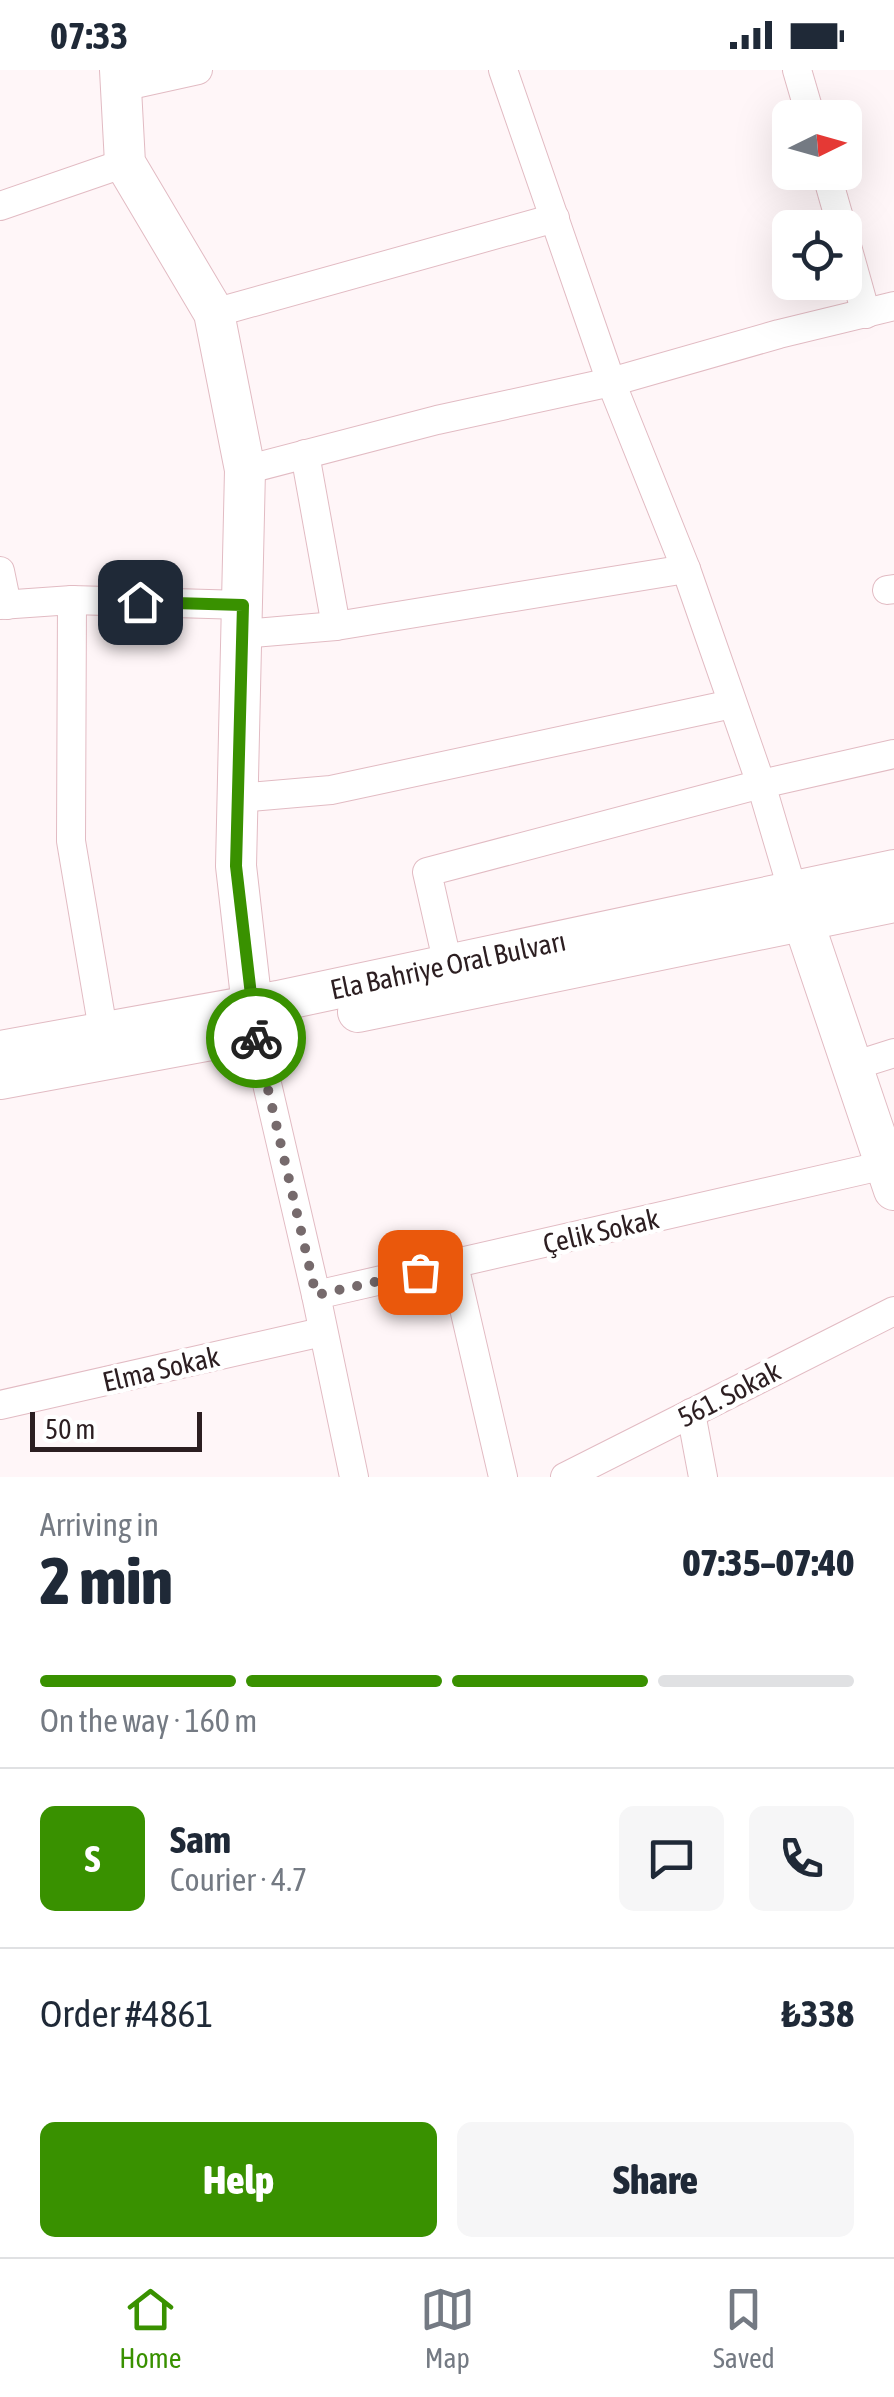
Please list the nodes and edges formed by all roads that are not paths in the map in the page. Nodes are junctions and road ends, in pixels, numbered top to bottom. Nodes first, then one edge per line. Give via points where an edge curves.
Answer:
1 (198, 70) edge
2 (503, 70) edge
3 (797, 70) edge
4 (120, 78) edge
5 (805, 100) edge
6 (125, 163) junction
7 (0, 206) edge
8 (555, 218) junction
9 (862, 300) edge
10 (894, 306) edge
11 (214, 313) junction
12 (866, 314) junction
13 (610, 382) junction
14 (305, 454) junction
15 (245, 470) junction
16 (686, 569) junction
17 (0, 572) edge
18 (72, 600) junction
19 (3, 605) edge
20 (243, 619) junction
21 (336, 626) junction
22 (732, 704) junction
23 (894, 754) edge
24 (761, 784) junction
25 (238, 798) junction
26 (894, 870) edge
27 (894, 902) edge
28 (799, 907) junction
29 (448, 965) junction
30 (253, 1019) junction
31 (103, 1030) junction
32 (0, 1050) edge
33 (894, 1054) edge
34 (854, 1066) junction
35 (0, 1079) edge
36 (889, 1178) edge
37 (454, 1265) junction
38 (316, 1295) junction
39 (894, 1311) edge
40 (322, 1332) junction
41 (0, 1405) edge
42 (691, 1413) junction
43 (354, 1477) edge
44 (503, 1477) edge
45 (565, 1477) edge
46 (703, 1477) edge

1 - 4 street
2 - 8 street
3 - 5 street
4 - 6 main road
6 - 7 street
6 - 11 main road
8 - 11 street
8 - 13 street
9 - 12 street
10 - 12 street
11 - 15 main road
12 - 13 street
13 - 14 street
13 - 16 street
14 - 15 street
14 - 21 street
15 - 20 main road
16 - 21 street
16 - 22 street
17 - 19 street
18 - 19 street
18 - 20 street
18 - 31 street via 71,841
20 - 21 street
20 - 25 main road
22 - 24 street
22 - 25 street via 332,790
23 - 24 street
24 - 28 street
24 - 29 street via 427,872
25 - 30 main road via 236,866
26 - 28 main road, Ela Bahriye Oral Bulvarı
27 - 28 main road, Ela Bahriye Oral Bulvarı
28 - 29 main road, Ela Bahriye Oral Bulvarı
28 - 30 main road, Ela Bahriye Oral Bulvarı
28 - 34 main road
29 - 30 main road, Ela Bahriye Oral Bulvarı
30 - 31 main road, Ela Bahriye Oral Bulvarı
30 - 35 main road, Ela Bahriye Oral Bulvarı
30 - 38 street
31 - 32 main road, Ela Bahriye Oral Bulvarı
33 - 34 street
34 - 36 main road
36 - 37 street, Çelik Sokak
37 - 38 street, Çelik Sokak
37 - 44 street
38 - 40 street
39 - 42 street, 561. Sokak
40 - 41 street, Elma Sokak
40 - 43 street
42 - 45 street, 561. Sokak
42 - 46 street

